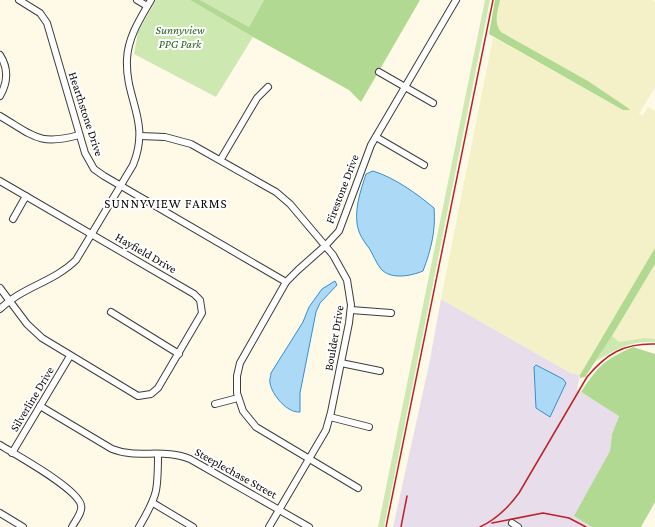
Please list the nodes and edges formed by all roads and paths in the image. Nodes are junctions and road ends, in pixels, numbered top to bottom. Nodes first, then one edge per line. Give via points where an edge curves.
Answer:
1 (19, 0) edge
2 (137, 0) edge
3 (151, 0) edge
4 (456, 0) edge
5 (147, 6) junction
6 (0, 55) edge
7 (379, 72) dead end
8 (268, 87) dead end
9 (406, 87) junction
10 (0, 96) edge
11 (433, 103) dead end
12 (0, 116) edge
13 (79, 135) junction
14 (140, 136) junction
15 (376, 137) junction
16 (221, 159) junction
17 (424, 165) dead end
18 (0, 181) edge
19 (121, 186) junction
20 (26, 196) junction
21 (13, 219) dead end
22 (93, 235) junction
23 (325, 246) junction
24 (286, 282) junction
25 (0, 288) edge
26 (10, 300) junction
27 (0, 309) edge
28 (351, 310) junction
29 (111, 312) dead end
30 (391, 313) dead end
31 (179, 354) junction
32 (70, 356) junction
33 (341, 363) junction
34 (380, 371) dead end
35 (238, 398) junction
36 (214, 404) dead end
37 (40, 406) junction
38 (330, 417) junction
39 (369, 426) dead end
40 (0, 445) edge
41 (12, 453) junction
42 (158, 454) junction
43 (309, 459) junction
44 (358, 488) dead end
45 (153, 504) junction
46 (279, 510) junction
47 (0, 513) edge
48 (512, 523) dead end
49 (23, 527) edge
50 (72, 527) edge
51 (139, 527) edge
52 (193, 527) edge
53 (269, 527) edge
54 (309, 527) edge
55 (518, 527) edge

1 - 13 street, Hearthstone Drive via 40,13 47,23
2 - 5 street
3 - 5 street
4 - 9 street, Firestone Drive
5 - 14 street via 132,35 127,59 128,78 138,111
6 - 10 street via 6,66 7,77
7 - 9 street
8 - 16 street via 257,98
9 - 11 street
9 - 15 street, Firestone Drive
12 - 13 street via 45,140
13 - 19 street, Hearthstone Drive via 86,157 94,169
14 - 16 street, Boulder Drive via 183,141
14 - 19 street via 136,158
15 - 17 street
15 - 23 street, Firestone Drive via 339,231
16 - 23 street, Boulder Drive via 282,197
18 - 20 street, Hayfield Drive
19 - 22 street
19 - 24 street, Hearthstone Drive
20 - 21 street
20 - 22 street, Hayfield Drive
22 - 26 street via 70,266 57,276
22 - 31 street, Hayfield Drive via 198,296 202,313
23 - 24 street, Firestone Drive
23 - 28 street, Boulder Drive via 340,265 347,280
24 - 35 street, Firestone Drive via 240,363 237,376
25 - 26 street
26 - 27 street
26 - 32 street via 34,331
28 - 30 street
28 - 33 street, Boulder Drive
29 - 31 street
31 - 32 street, Hayfield Drive via 155,392 142,397 134,395
32 - 37 street, Silverline Drive
33 - 34 street
33 - 38 street, Boulder Drive
35 - 36 street
35 - 43 street, Firestone Drive via 246,416 256,427
37 - 41 street, Silverline Drive
37 - 42 street, Steeplechase Street via 112,449 130,454
38 - 39 street
38 - 43 street, Boulder Drive via 326,430
40 - 41 street
41 - 50 street via 68,488 81,504 81,511
42 - 45 street via 158,484
42 - 46 street, Steeplechase Street via 174,454 190,459
43 - 44 street, Firestone Drive
43 - 46 street, Boulder Drive
45 - 51 street
45 - 52 street
46 - 53 street, Boulder Drive
46 - 54 street, Steeplechase Street
47 - 49 street
48 - 55 street

